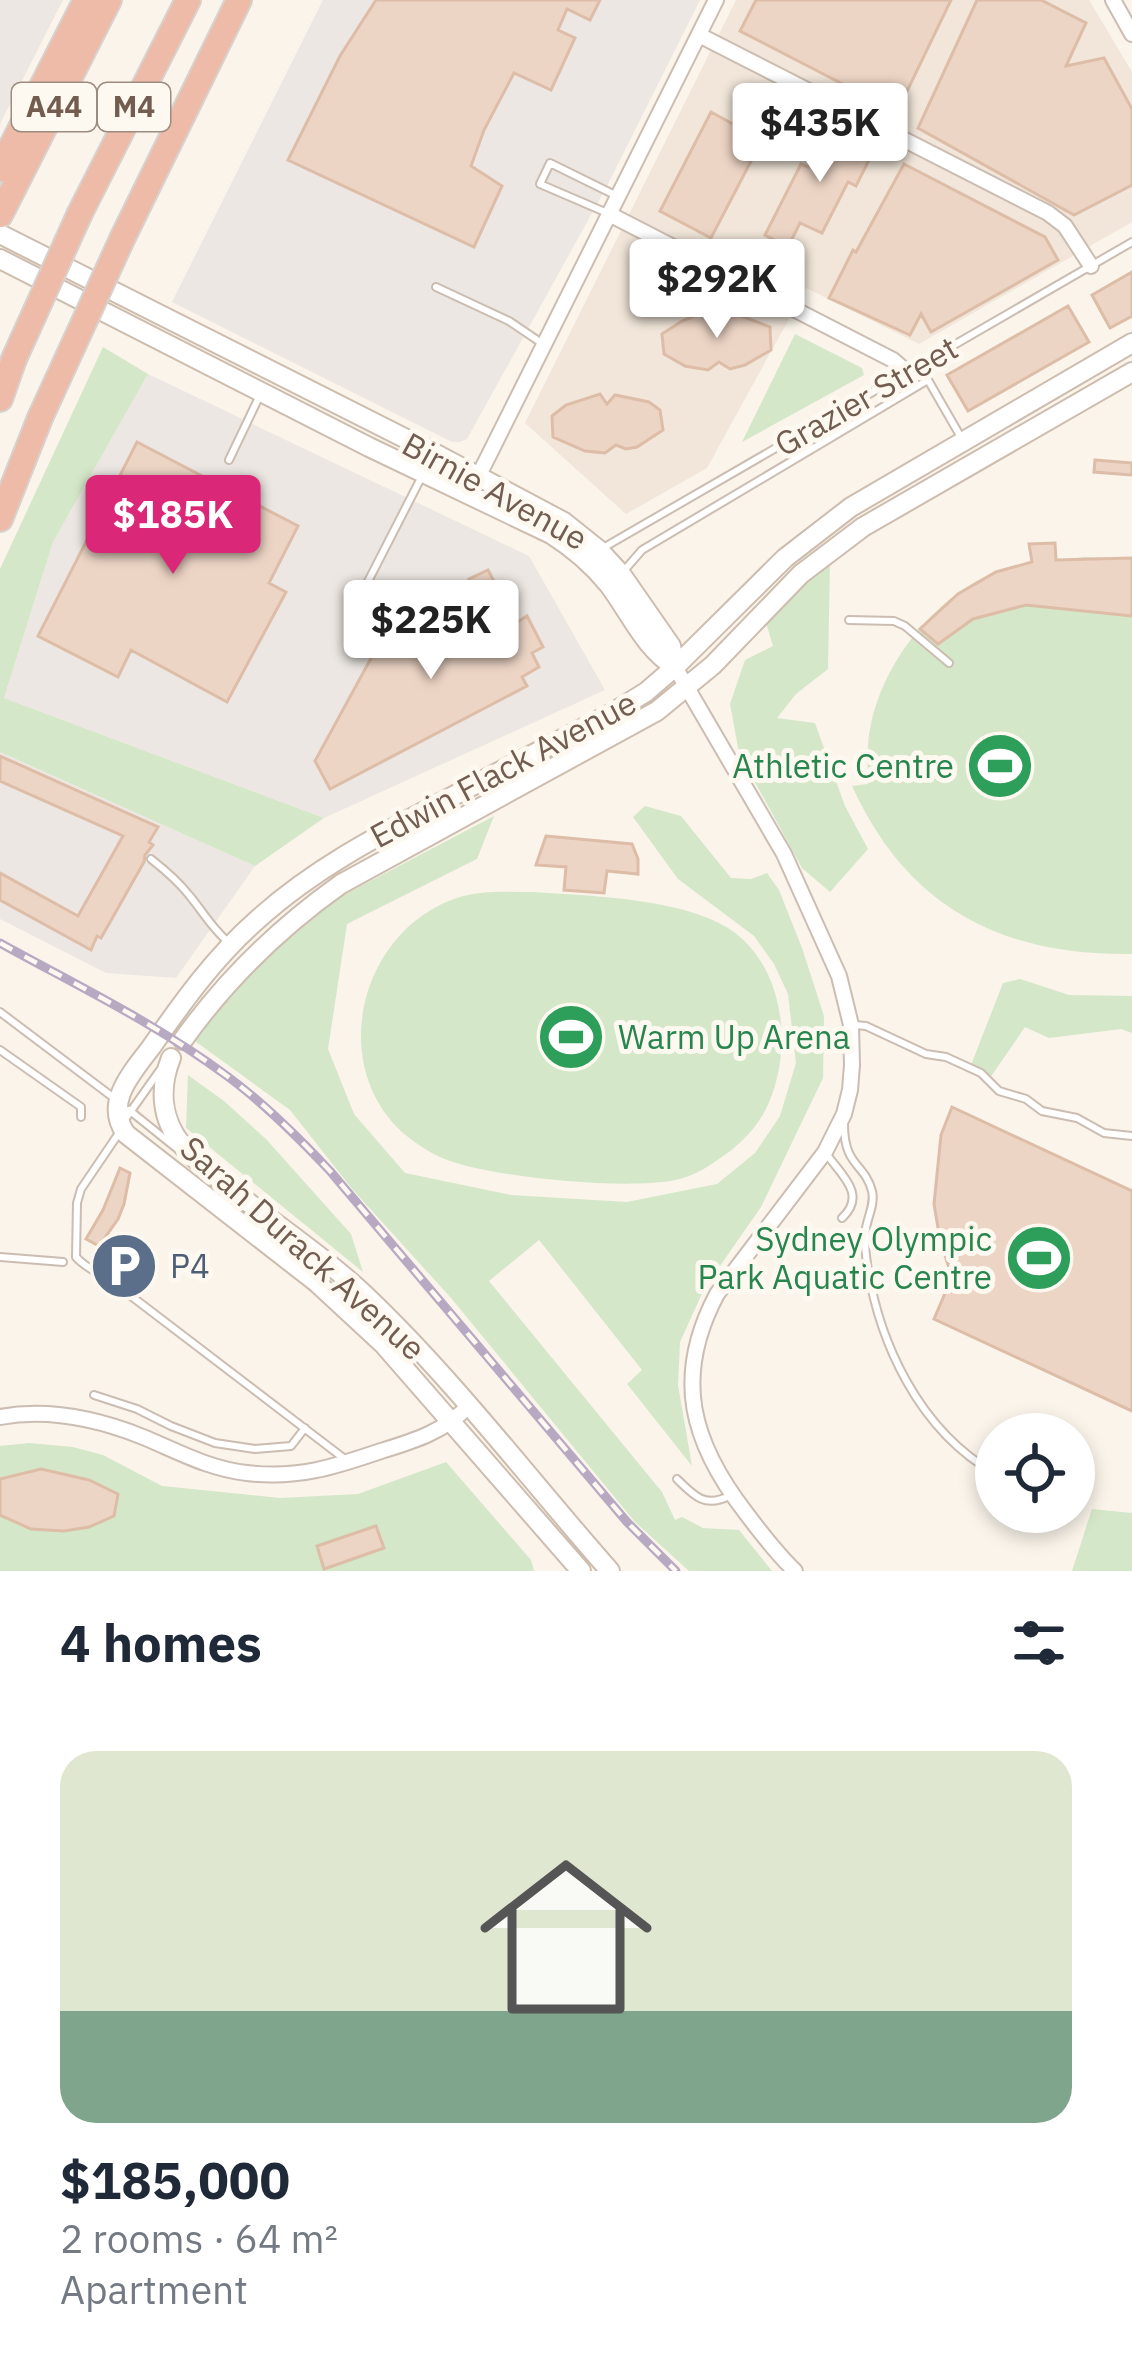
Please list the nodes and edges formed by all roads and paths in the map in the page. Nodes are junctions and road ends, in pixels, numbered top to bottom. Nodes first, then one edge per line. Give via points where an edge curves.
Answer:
1 (86, 0) edge
2 (109, 0) edge
3 (188, 0) edge
4 (239, 0) edge
5 (716, 0) edge
6 (1113, 0) edge
7 (1132, 34) edge
8 (699, 35) junction
9 (0, 169) edge
10 (618, 196) junction
11 (0, 214) edge
12 (609, 214) junction
13 (0, 234) edge
14 (1132, 242) edge
15 (0, 259) edge
16 (1090, 266) junction
17 (436, 287) dead end
18 (1132, 343) edge
19 (543, 344) junction
20 (907, 372) junction
21 (1132, 372) edge
22 (262, 391) junction
23 (0, 399) edge
24 (964, 442) junction
25 (230, 460) dead end
26 (424, 472) junction
27 (474, 485) junction
28 (0, 519) edge
29 (606, 563) junction
30 (359, 599) dead end
31 (849, 620) dead end
32 (950, 663) dead end
33 (675, 668) junction
34 (687, 687) junction
35 (151, 859) dead end
36 (231, 945) junction
37 (248, 960) junction
38 (0, 1012) edge
39 (851, 1025) junction
40 (183, 1040) dead end
41 (0, 1050) edge
42 (168, 1068) joint
43 (123, 1114) junction
44 (844, 1114) junction
45 (81, 1117) dead end
46 (1132, 1136) edge
47 (825, 1152) junction
48 (189, 1153) junction
49 (850, 1159) junction
50 (842, 1218) dead end
51 (0, 1257) edge
52 (63, 1262) dead end
53 (94, 1395) dead end
54 (469, 1405) junction
55 (0, 1417) edge
56 (454, 1422) junction
57 (304, 1428) junction
58 (349, 1462) junction
59 (975, 1463) edge
60 (677, 1479) dead end
61 (732, 1495) junction
62 (580, 1571) edge
63 (610, 1571) edge
64 (795, 1571) edge

1 - 9 highway, A44
2 - 11 highway, A44
3 - 23 highway, M4, bridge via 80,213
4 - 28 highway, M4, bridge
5 - 8 street
6 - 7 street
8 - 10 street
8 - 16 street via 1048,213
10 - 12 street
10 - 12 lane via 550,163 540,184
12 - 19 street
12 - 20 street
13 - 27 street, Birnie Avenue
14 - 16 lane, Grazier Street
15 - 22 street, Birnie Avenue
16 - 20 lane, Grazier Street
17 - 19 lane
18 - 24 street, Edwin Flack Avenue
19 - 27 street
20 - 29 lane, Grazier Street
21 - 34 street, Edwin Flack Avenue via 825,553
22 - 25 lane
22 - 26 street, Birnie Avenue
24 - 29 lane via 928,380 642,550
24 - 33 street, Edwin Flack Avenue via 808,538
26 - 27 street, Birnie Avenue
26 - 30 lane
27 - 29 street, Birnie Avenue
29 - 33 street, Birnie Avenue via 658,657
31 - 32 lane via 894,621
33 - 34 street
33 - 36 street, Edwin Flack Avenue via 612,713 325,867
34 - 37 street, Edwin Flack Avenue via 616,736 341,884
34 - 39 street via 784,854 839,976
35 - 36 lane
36 - 37 street
36 - 43 street, Edwin Flack Avenue via 128,1078
37 - 40 street, Edwin Flack Avenue
38 - 43 lane
39 - 44 street
39 - 46 lane via 981,1073 1042,1111
41 - 45 lane via 81,1107
42 - 43 lane
42 - 48 street, Sarah Durack Avenue via 166,1114
43 - 48 lane
43 - 56 street, Sarah Durack Avenue via 154,1159 316,1282
43 - 57 lane via 76,1203 76,1258
44 - 47 street
44 - 49 lane
47 - 49 lane
47 - 50 lane via 854,1198
47 - 61 street via 717,1294 695,1344 697,1426
48 - 54 street, Sarah Durack Avenue via 361,1291
49 - 59 lane via 873,1196 866,1254 886,1339 928,1414
51 - 52 lane
53 - 57 lane via 215,1443 291,1446
54 - 56 street
54 - 63 street, Sarah Durack Avenue
55 - 58 street via 97,1420 243,1473 289,1475
56 - 58 street
56 - 62 street, Sarah Durack Avenue
57 - 58 lane
60 - 61 lane via 706,1502
61 - 64 street

